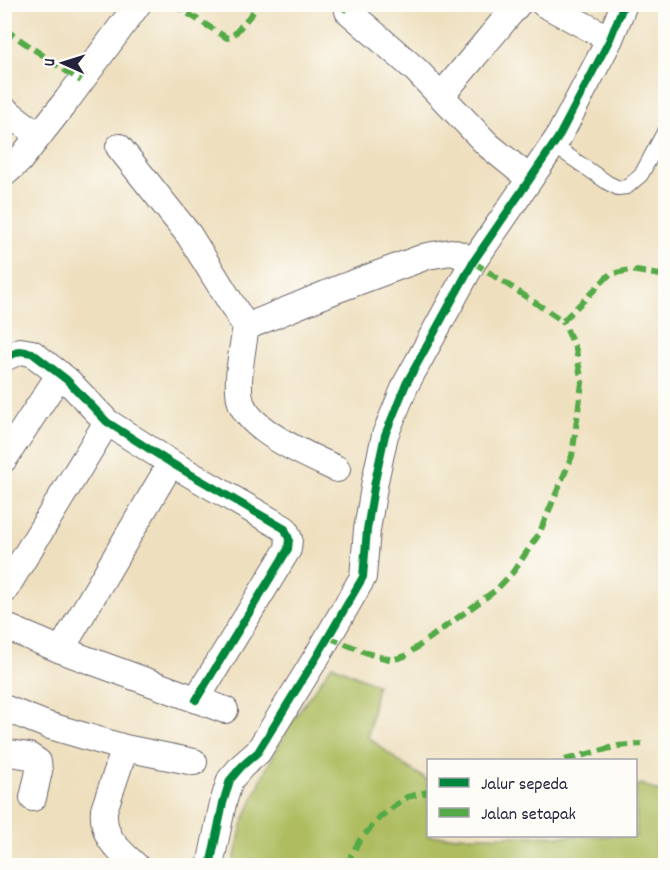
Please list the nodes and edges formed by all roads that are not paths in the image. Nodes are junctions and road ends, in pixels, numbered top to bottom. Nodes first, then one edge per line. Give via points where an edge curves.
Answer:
1 (138, 4) edge
2 (353, 4) edge
3 (518, 4) edge
4 (544, 4) edge
5 (624, 4) edge
6 (610, 39) junction
7 (441, 96) junction
8 (4, 109) edge
9 (666, 133) edge
10 (39, 136) junction
11 (552, 145) junction
12 (119, 147) dead end
13 (4, 174) edge
14 (530, 179) junction
15 (473, 261) junction
16 (246, 327) junction
17 (4, 358) edge
18 (60, 374) junction
19 (107, 422) junction
20 (4, 459) edge
21 (171, 463) junction
22 (337, 470) dead end
23 (4, 591) edge
24 (4, 626) edge
25 (61, 650) junction
26 (196, 700) junction
27 (4, 708) edge
28 (225, 710) dead end
29 (125, 747) junction
30 (4, 752) edge
31 (194, 762) dead end
32 (33, 798) dead end
33 (136, 866) edge
34 (210, 866) edge

1 - 10 street
2 - 7 street via 348,11
3 - 7 street
4 - 6 street
5 - 6 street
6 - 11 street
7 - 14 street via 489,145
8 - 10 street
9 - 11 lane via 641,175 618,189
10 - 13 street
11 - 14 street
12 - 16 street via 189,235
14 - 15 street
15 - 16 street via 451,252 427,256
15 - 34 street via 406,384 385,435 363,577 258,752 230,780
16 - 22 street via 239,375 241,404 281,441
17 - 18 street via 20,351 32,353
18 - 19 street
18 - 20 street
19 - 21 street
19 - 23 street
21 - 25 street
21 - 26 street via 285,529 289,539 288,549
24 - 25 street
25 - 26 street
26 - 28 street
27 - 29 street
29 - 31 street
29 - 33 street via 103,821 115,846
30 - 32 street via 29,756 38,762

